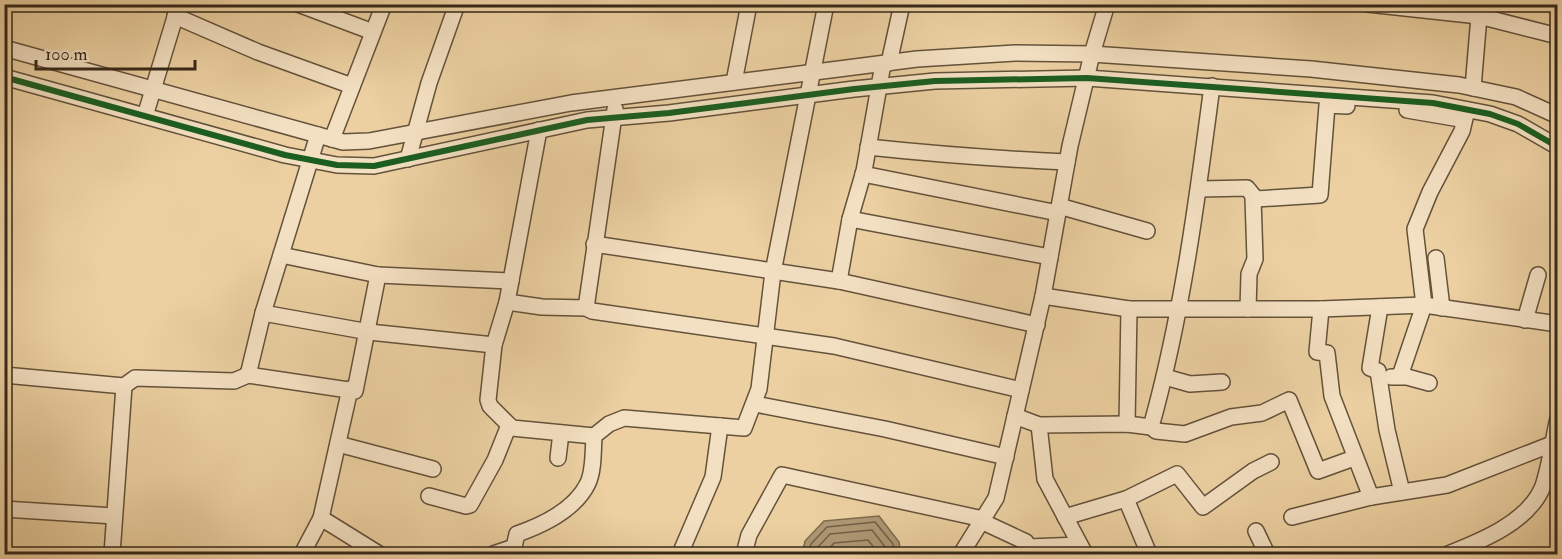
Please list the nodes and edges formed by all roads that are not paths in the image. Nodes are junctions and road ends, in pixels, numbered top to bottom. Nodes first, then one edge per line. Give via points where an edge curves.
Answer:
1 (298, 4) edge
2 (384, 4) edge
3 (457, 4) edge
4 (749, 4) edge
5 (826, 4) edge
6 (902, 4) edge
7 (1107, 4) edge
8 (1368, 4) edge
9 (177, 10) edge
10 (1479, 10) edge
11 (373, 32) junction
12 (1557, 36) edge
13 (4, 48) edge
14 (1092, 54) junction
15 (886, 63) junction
16 (813, 71) junction
17 (4, 78) edge
18 (1087, 78) junction
19 (734, 82) junction
20 (352, 86) junction
21 (1212, 86) junction
22 (878, 87) junction
23 (1473, 88) junction
24 (154, 90) junction
25 (669, 90) junction
26 (808, 95) junction
27 (617, 97) junction
28 (669, 113) junction
29 (1466, 115) junction
30 (145, 116) junction
31 (1557, 116) edge
32 (613, 118) junction
33 (539, 130) junction
34 (415, 132) junction
35 (325, 137) junction
36 (868, 147) junction
37 (1557, 147) edge
38 (408, 159) junction
39 (309, 160) junction
40 (1068, 162) junction
41 (863, 174) junction
42 (1200, 189) junction
43 (1253, 198) junction
44 (1059, 209) junction
45 (850, 219) junction
46 (1147, 231) dead end
47 (594, 244) junction
48 (281, 255) junction
49 (1050, 257) junction
50 (1436, 258) dead end
51 (773, 272) junction
52 (378, 275) junction
53 (1538, 275) dead end
54 (511, 281) junction
55 (839, 281) junction
56 (1043, 296) junction
57 (507, 302) junction
58 (1424, 305) junction
59 (1380, 307) junction
60 (586, 308) junction
61 (1442, 308) junction
62 (1129, 309) junction
63 (1177, 309) junction
64 (1248, 309) junction
65 (1321, 309) junction
66 (263, 313) junction
67 (1525, 320) junction
68 (1557, 324) edge
69 (1037, 325) junction
70 (369, 332) junction
71 (763, 337) junction
72 (494, 345) junction
73 (4, 375) edge
74 (248, 375) junction
75 (1400, 376) junction
76 (1165, 377) junction
77 (1379, 378) junction
78 (1222, 382) dead end
79 (1429, 383) dead end
80 (124, 386) junction
81 (350, 390) junction
82 (1021, 390) junction
83 (755, 404) junction
84 (1015, 416) junction
85 (1557, 418) edge
86 (1127, 424) junction
87 (509, 425) junction
88 (1039, 425) junction
89 (720, 426) junction
90 (1151, 427) junction
91 (561, 433) junction
92 (594, 436) junction
93 (338, 444) junction
94 (1555, 445) edge
95 (1006, 457) junction
96 (558, 458) dead end
97 (1354, 458) junction
98 (1271, 462) dead end
99 (433, 469) dead end
100 (1402, 492) junction
101 (429, 496) dead end
102 (1371, 497) junction
103 (1126, 499) junction
104 (4, 509) edge
105 (114, 516) junction
106 (1065, 517) junction
107 (1292, 517) dead end
108 (321, 518) junction
109 (982, 520) junction
110 (1256, 531) dead end
111 (1082, 550) edge
112 (112, 555) edge
113 (302, 555) edge
114 (379, 555) edge
115 (493, 555) edge
116 (680, 555) edge
117 (744, 555) edge
118 (961, 555) edge
119 (1149, 555) edge
120 (1267, 555) edge
121 (1448, 555) edge

1 - 11 street
2 - 11 street
3 - 34 street
4 - 19 street
5 - 16 street
6 - 15 street
7 - 14 street
8 - 10 street
9 - 20 street via 258,52
9 - 24 street
10 - 12 street
10 - 23 street
11 - 20 street
13 - 24 street
14 - 15 street via 1015,53
14 - 18 street
14 - 23 street via 1311,69
15 - 16 street
15 - 22 street
16 - 19 street
16 - 26 street
17 - 30 street
18 - 21 street
18 - 22 street via 935,81
18 - 40 street
19 - 25 street
20 - 35 street
21 - 29 street via 1432,103
21 - 42 street
22 - 26 street
22 - 36 street
23 - 31 street via 1516,97
24 - 30 street
24 - 35 street
25 - 27 street
25 - 28 street
26 - 28 street
26 - 51 street
27 - 32 street
27 - 34 street
28 - 32 street
29 - 37 street via 1490,114 1518,124
29 - 43 street via 1327,105 1320,195
29 - 58 street via 1415,229
30 - 39 street
32 - 33 street
32 - 47 street
33 - 38 street
33 - 54 street
34 - 35 street via 369,141 343,142
34 - 38 street
35 - 39 street
36 - 40 street
36 - 41 street
38 - 39 street via 374,166
39 - 48 street
40 - 44 street
41 - 44 street
41 - 45 street
42 - 43 street via 1247,188
42 - 63 street
43 - 64 street via 1255,259 1249,274
44 - 46 street
44 - 49 street
45 - 49 street
45 - 55 street
47 - 51 street
47 - 60 street
48 - 52 street
48 - 66 street
49 - 56 street
50 - 61 street
51 - 55 street
51 - 71 street
52 - 54 street
52 - 70 street
53 - 67 street
54 - 57 street
55 - 69 street
56 - 62 street
56 - 69 street
57 - 60 street
57 - 72 street
58 - 59 street
58 - 61 street
58 - 75 street
59 - 65 street
59 - 77 street via 1370,368 1378,371
60 - 71 street
61 - 67 street
62 - 63 street
62 - 86 street
63 - 64 street
63 - 76 street
64 - 65 street
65 - 97 street via 1317,352 1326,353 1332,396
66 - 70 street
66 - 74 street
67 - 68 street
69 - 82 street
70 - 72 street
70 - 81 street via 356,391
71 - 82 street via 834,346
71 - 83 street
72 - 87 street via 488,400
73 - 80 street
74 - 80 street via 234,381 135,378
74 - 81 street
75 - 77 street
75 - 79 street
76 - 78 street via 1190,384
76 - 90 street
77 - 100 street
80 - 105 street
81 - 93 street
82 - 84 street
83 - 89 street via 744,428
83 - 95 street
84 - 88 street
84 - 95 street
85 - 94 street
86 - 88 street
86 - 90 street
87 - 91 street
87 - 101 street via 471,505 466,507
88 - 106 street via 1045,479
89 - 92 street via 624,418
89 - 116 street via 713,477
90 - 97 street via 1185,434 1232,417 1262,413 1289,400 1318,471
91 - 92 street
91 - 96 street
92 - 115 street via 590,475 582,491 549,522 517,534 514,547
93 - 99 street
93 - 108 street
94 - 100 street via 1448,485
94 - 121 street via 1542,486 1531,505 1503,528
95 - 109 street via 996,498
97 - 102 street
98 - 103 street via 1203,507 1177,474
100 - 102 street
102 - 107 street
103 - 106 street
103 - 119 street
104 - 105 street
105 - 112 street
106 - 111 street
108 - 113 street
108 - 114 street
109 - 111 street via 1026,542 1028,547
109 - 117 street via 782,476 749,535
109 - 118 street
110 - 120 street

